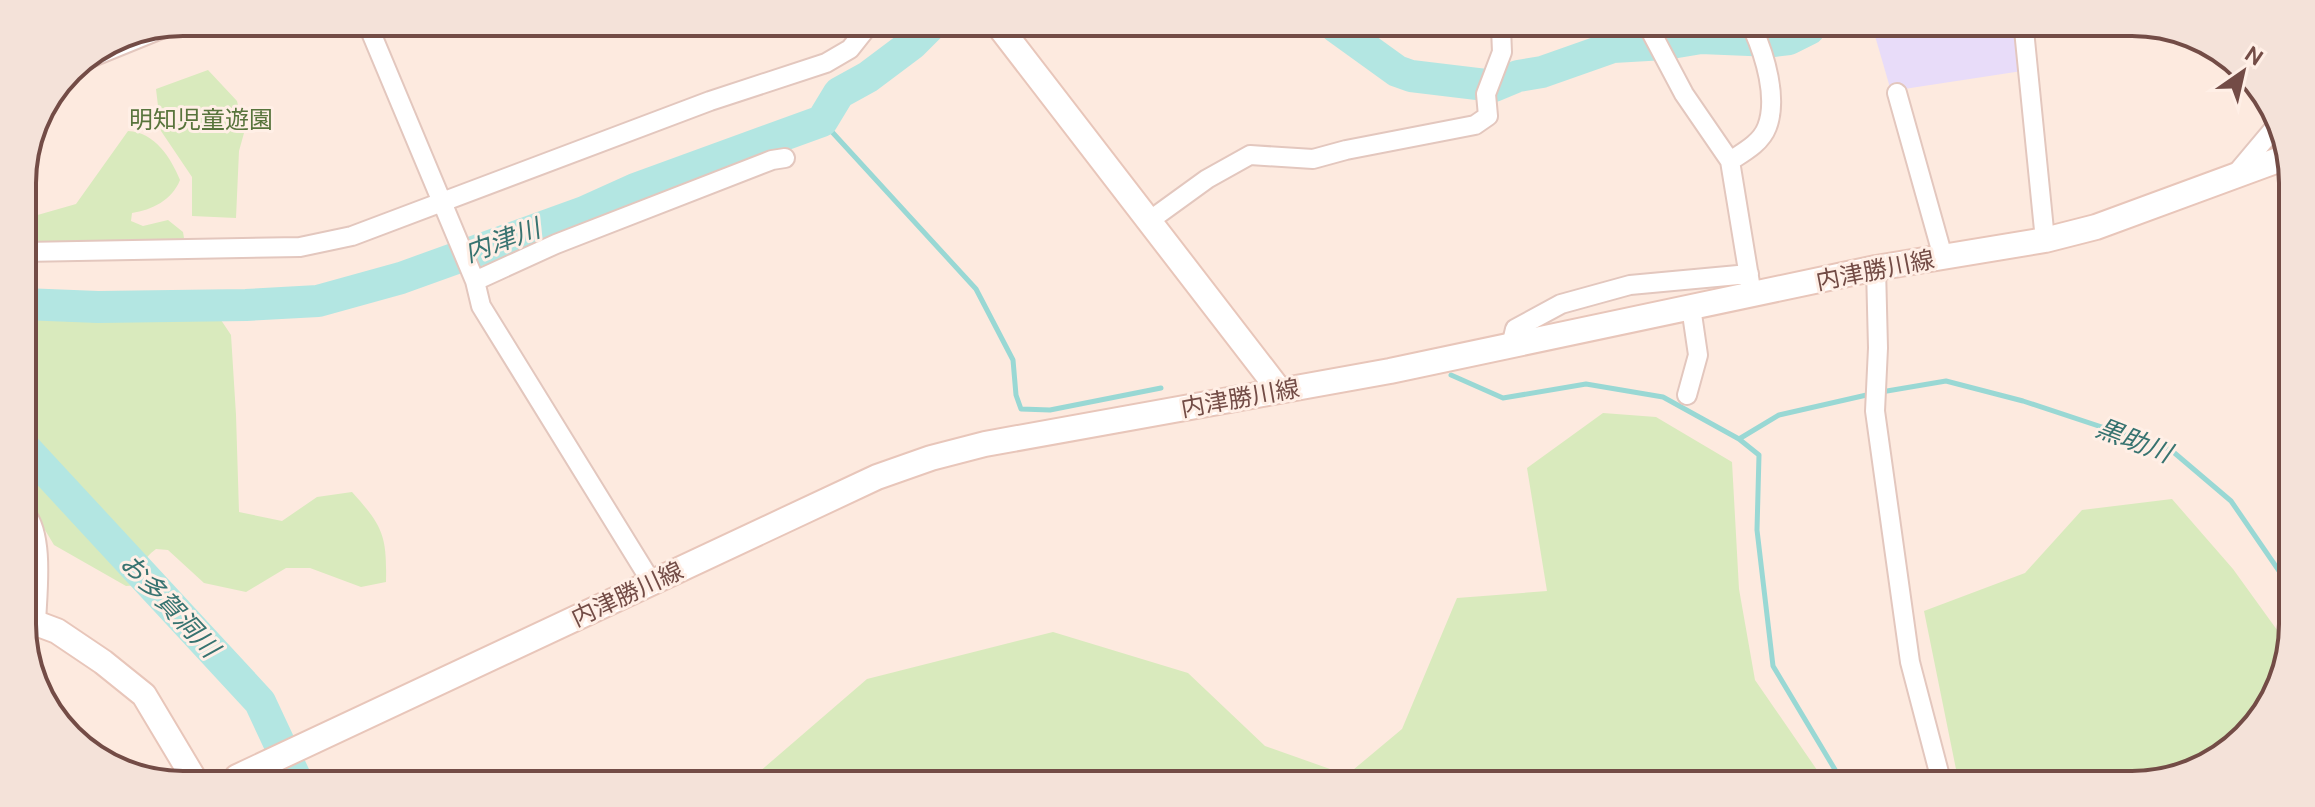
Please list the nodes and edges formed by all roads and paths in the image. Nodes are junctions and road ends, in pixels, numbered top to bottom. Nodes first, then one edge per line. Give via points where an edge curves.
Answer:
1 (372, 36) edge
2 (860, 36) edge
3 (1006, 36) edge
4 (1501, 36) edge
5 (1653, 36) edge
6 (1755, 36) edge
7 (2025, 36) edge
8 (1897, 93) dead end
9 (2270, 133) edge
10 (785, 158) dead end
11 (2277, 160) edge
12 (1730, 161) junction
13 (2233, 177) junction
14 (443, 203) junction
15 (1149, 221) junction
16 (2045, 240) junction
17 (36, 252) edge
18 (1943, 257) junction
19 (1876, 268) junction
20 (475, 281) junction
21 (1750, 285) junction
22 (1691, 307) junction
23 (1511, 346) junction
24 (1280, 391) junction
25 (1687, 395) dead end
26 (652, 583) junction
27 (36, 623) edge
28 (189, 771) edge
29 (250, 771) edge
30 (1939, 771) edge

1 - 14 street
2 - 14 street via 826,63 710,101
3 - 15 main road
4 - 15 street via 1502,52 1486,94 1488,116 1475,125 1313,159 1250,155
5 - 12 street via 1684,94
6 - 12 street via 1770,87 1767,129
7 - 16 street
8 - 18 street
9 - 13 street
10 - 20 street via 556,244
11 - 13 main road, 内津勝川線
12 - 21 street
13 - 16 main road, 内津勝川線
14 - 17 street via 352,236 300,247
14 - 20 street
15 - 24 main road
16 - 18 main road, 内津勝川線
18 - 19 main road, 内津勝川線
19 - 21 main road, 内津勝川線
19 - 30 street via 1875,411 1910,662
20 - 26 street via 481,306
21 - 22 main road, 内津勝川線
21 - 23 street via 1630,285 1561,304 1515,329
22 - 23 main road, 内津勝川線
22 - 25 street via 1698,355
23 - 24 main road, 内津勝川線
24 - 26 main road, 内津勝川線 via 931,458 877,477
26 - 29 main road, 内津勝川線
27 - 28 main road via 57,631 144,695

